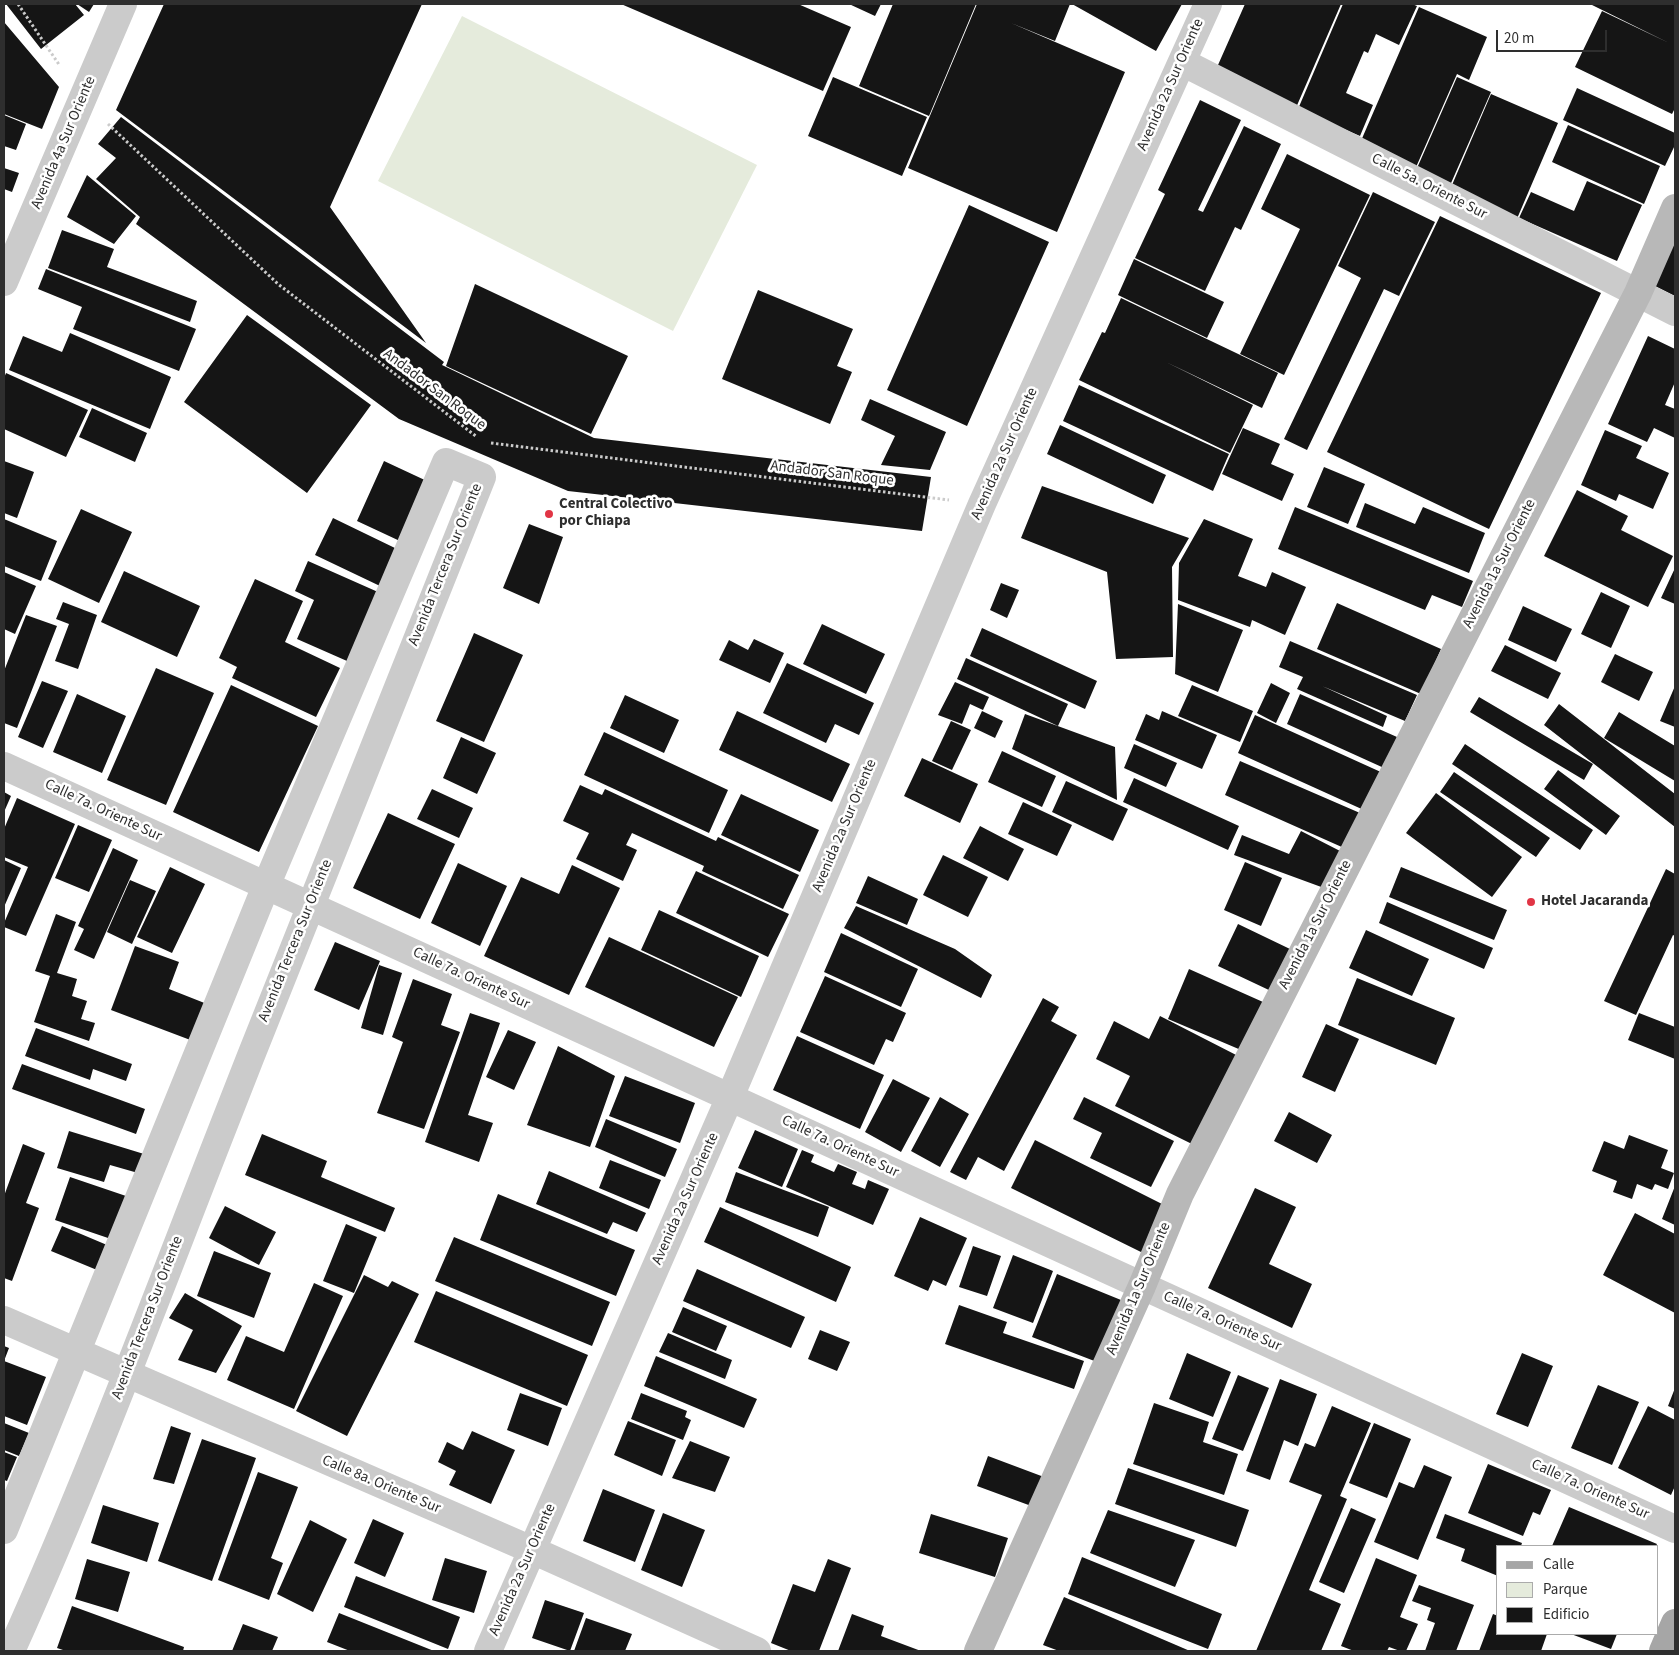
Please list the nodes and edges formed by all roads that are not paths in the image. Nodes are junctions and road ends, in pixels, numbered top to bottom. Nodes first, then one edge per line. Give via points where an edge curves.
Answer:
1 (123, 4) edge
2 (1208, 4) edge
3 (1182, 62) junction
4 (1675, 208) edge
5 (4, 282) edge
6 (1638, 293) junction
7 (1675, 312) edge
8 (4, 766) edge
9 (266, 886) junction
10 (310, 906) junction
11 (730, 1097) junction
12 (1142, 1286) junction
13 (4, 1320) edge
14 (76, 1352) junction
15 (126, 1374) junction
16 (1675, 1528) edge
17 (4, 1530) edge
18 (532, 1550) junction
19 (1675, 1623) edge
20 (11, 1651) edge
21 (488, 1651) edge
22 (757, 1651) edge
23 (978, 1651) edge
24 (1663, 1651) edge

1 - 5 street, Avenida 4a Sur Oriente
2 - 3 street, Avenida 2a Sur Oriente
3 - 6 street, Calle 5a. Oriente Sur
3 - 11 street, Avenida 2a Sur Oriente via 982,504
4 - 6 street, Avenida 1a Sur Oriente
6 - 7 street, Calle 5a. Oriente Sur
6 - 12 street, Avenida 1a Sur Oriente via 1180,1194
8 - 9 street, Calle 7a. Oriente Sur
9 - 10 street, Calle 7a. Oriente Sur
9 - 10 street, Avenida Tercera Sur Oriente via 446,462 482,477
9 - 14 street, Avenida Tercera Sur Oriente
10 - 11 street, Calle 7a. Oriente Sur
10 - 15 street, Avenida Tercera Sur Oriente
11 - 12 street, Calle 7a. Oriente Sur
11 - 18 street, Avenida 2a Sur Oriente
12 - 16 street, Calle 7a. Oriente Sur
12 - 23 street, Avenida 1a Sur Oriente
13 - 14 street, Calle 8a. Oriente Sur
14 - 15 street, Calle 8a. Oriente Sur
14 - 17 street, Avenida Tercera Sur Oriente
15 - 18 street, Calle 8a. Oriente Sur
15 - 20 street, Avenida Tercera Sur Oriente
18 - 21 street, Avenida 2a Sur Oriente
18 - 22 street, Calle 8a. Oriente Sur
19 - 24 main road

